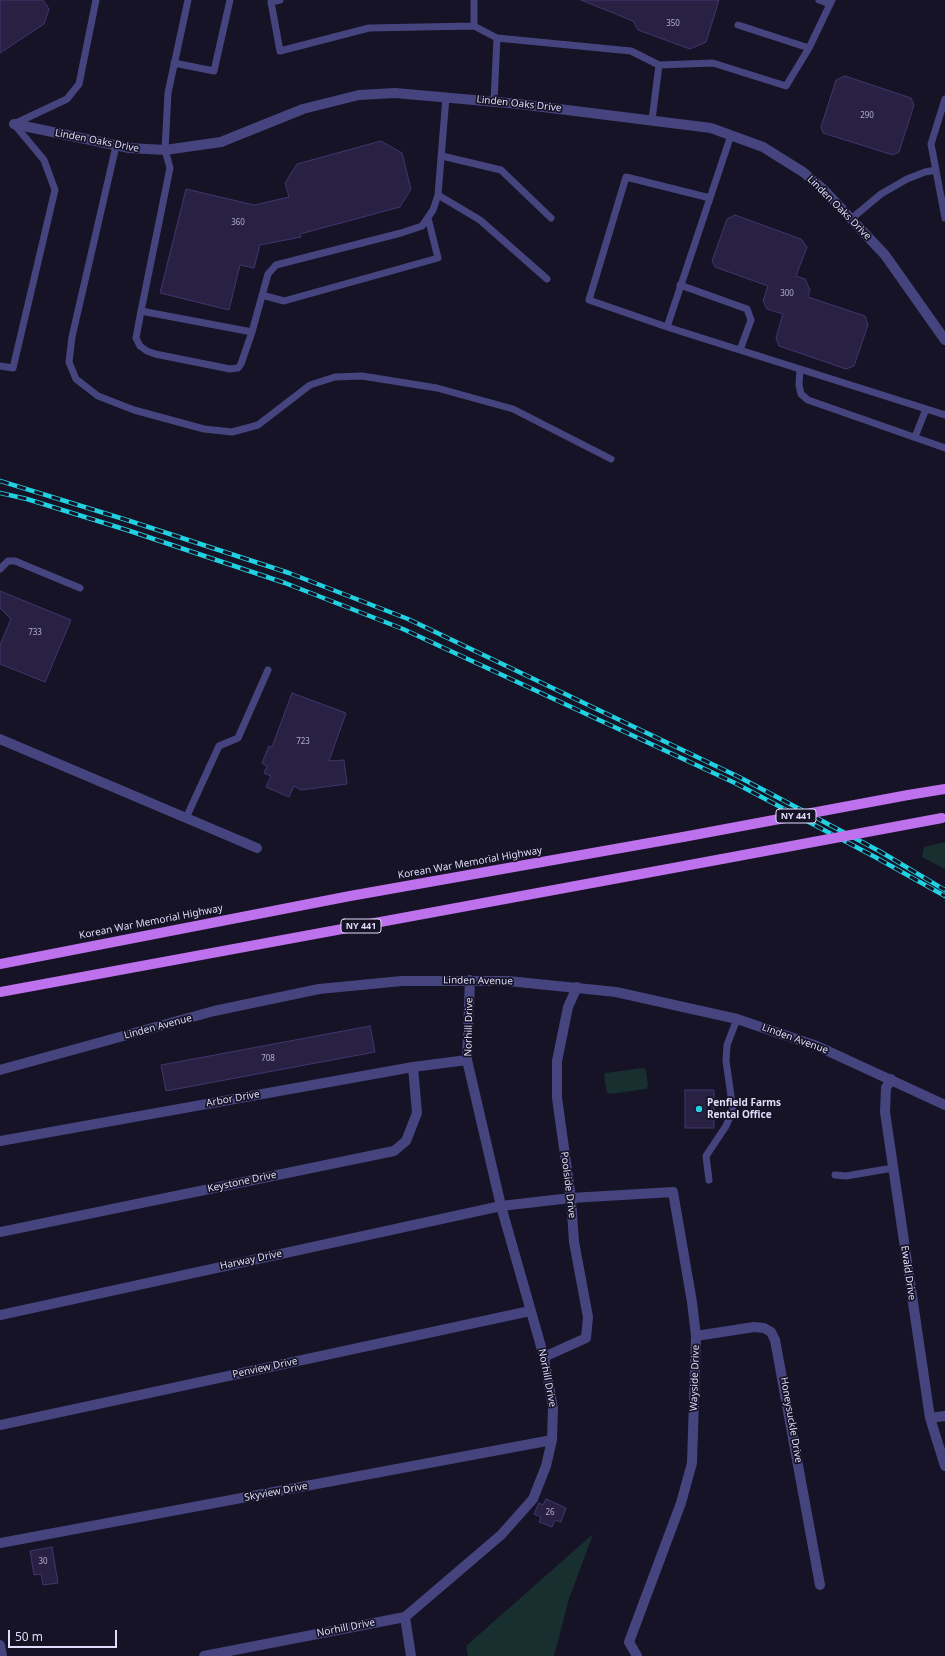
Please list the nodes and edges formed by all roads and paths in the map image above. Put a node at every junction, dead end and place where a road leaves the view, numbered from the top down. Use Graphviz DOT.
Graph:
graph roads {
  1 [pos="96,0"];
  2 [pos="188,0"];
  3 [pos="230,0"];
  4 [pos="280,0"];
  5 [pos="474,0"];
  6 [pos="819,0"];
  7 [pos="831,2"];
  8 [pos="738,25"];
  9 [pos="474,26"];
  10 [pos="497,38"];
  11 [pos="809,48"];
  12 [pos="174,63"];
  13 [pos="660,65"];
  14 [pos="446,97"];
  15 [pos="945,99"];
  16 [pos="494,101"];
  17 [pos="652,120"];
  18 [pos="14,124"];
  19 [pos="731,135"];
  20 [pos="116,146"];
  21 [pos="165,150"];
  22 [pos="442,156"];
  23 [pos="936,170"];
  24 [pos="438,195"];
  25 [pos="710,198"];
  26 [pos="428,218"];
  27 [pos="551,218"];
  28 [pos="945,218"];
  29 [pos="851,219"];
  30 [pos="547,279"];
  31 [pos="680,285"];
  32 [pos="262,295"];
  33 [pos="141,311"];
  34 [pos="666,327"];
  35 [pos="252,332"];
  36 [pos="945,340"];
  37 [pos="740,350"];
  38 [pos="0,366"];
  39 [pos="800,370"];
  40 [pos="926,409"];
  41 [pos="945,415"];
  42 [pos="915,437"];
  43 [pos="945,448"];
  44 [pos="611,459"];
  45 [pos="0,569"];
  46 [pos="80,588"];
  47 [pos="268,670"];
  48 [pos="0,739"];
  49 [pos="945,789"];
  50 [pos="186,818"];
  51 [pos="944,818"];
  52 [pos="257,848"];
  53 [pos="0,964"];
  54 [pos="470,980"];
  55 [pos="577,987"];
  56 [pos="0,992"];
  57 [pos="737,1019"];
  58 [pos="467,1060"];
  59 [pos="412,1067"];
  60 [pos="0,1070"];
  61 [pos="890,1079"];
  62 [pos="945,1105"];
  63 [pos="0,1141"];
  64 [pos="893,1168"];
  65 [pos="835,1175"];
  66 [pos="710,1180"];
  67 [pos="571,1198"];
  68 [pos="501,1206"];
  69 [pos="0,1232"];
  70 [pos="530,1311"];
  71 [pos="0,1315"];
  72 [pos="696,1336"];
  73 [pos="544,1357"];
  74 [pos="945,1416"];
  75 [pos="930,1418"];
  76 [pos="0,1425"];
  77 [pos="552,1440"];
  78 [pos="945,1466"];
  79 [pos="0,1543"];
  80 [pos="820,1585"];
  81 [pos="405,1617"];
  82 [pos="0,1645"];
  83 [pos="2,1656"];
  84 [pos="204,1656"];
  85 [pos="411,1656"];
  86 [pos="637,1656"];
  1 -- 18 [label="lane"];
  2 -- 12 [label="lane"];
  3 -- 12 [label="lane"];
  4 -- 9 [label="lane"];
  5 -- 9 [label="lane"];
  6 -- 7 [label="lane"];
  7 -- 11 [label="lane"];
  8 -- 11 [label="lane"];
  9 -- 10 [label="lane"];
  10 -- 13 [label="lane"];
  10 -- 16 [label="lane"];
  11 -- 13 [label="lane"];
  12 -- 21 [label="lane"];
  13 -- 17 [label="lane"];
  14 -- 16 [label="street, Linden Oaks Drive"];
  14 -- 21 [label="street, Linden Oaks Drive"];
  14 -- 22 [label="lane"];
  15 -- 23 [label="lane"];
  16 -- 17 [label="street, Linden Oaks Drive"];
  17 -- 19 [label="street, Linden Oaks Drive"];
  18 -- 20 [label="street, Linden Oaks Drive"];
  18 -- 38 [label="lane"];
  19 -- 25 [label="lane"];
  19 -- 29 [label="street, Linden Oaks Drive"];
  20 -- 21 [label="street, Linden Oaks Drive"];
  20 -- 44 [label="lane"];
  21 -- 33 [label="lane"];
  22 -- 24 [label="lane"];
  22 -- 27 [label="lane"];
  23 -- 28 [label="lane"];
  23 -- 29 [label="lane"];
  24 -- 26 [label="lane"];
  24 -- 30 [label="lane"];
  25 -- 31 [label="lane"];
  25 -- 34 [label="lane"];
  26 -- 32 [label="lane"];
  26 -- 32 [label="lane"];
  29 -- 36 [label="street, Linden Oaks Drive"];
  31 -- 34 [label="lane"];
  31 -- 37 [label="lane"];
  32 -- 35 [label="lane"];
  33 -- 35 [label="lane"];
  33 -- 35 [label="lane"];
  34 -- 37 [label="lane"];
  37 -- 39 [label="lane"];
  39 -- 40 [label="lane"];
  39 -- 42 [label="lane"];
  40 -- 41 [label="lane"];
  40 -- 42 [label="lane"];
  42 -- 43 [label="lane"];
  45 -- 46 [label="lane"];
  47 -- 50 [label="lane"];
  48 -- 50 [label="street"];
  49 -- 53 [label="main road, Korean War Memorial Highway / NY 441, bridge"];
  50 -- 52 [label="street"];
  51 -- 56 [label="main road, NY 441, bridge"];
  54 -- 55 [label="street, Linden Avenue"];
  54 -- 58 [label="street, Norhill Drive"];
  54 -- 60 [label="street, Linden Avenue"];
  55 -- 57 [label="street, Linden Avenue"];
  55 -- 67 [label="street, Poolside Drive"];
  57 -- 61 [label="street, Linden Avenue"];
  57 -- 66 [label="lane"];
  58 -- 59 [label="street, Arbor Drive"];
  58 -- 68 [label="street, Norhill Drive"];
  59 -- 63 [label="street, Arbor Drive"];
  59 -- 69 [label="street, Keystone Drive"];
  61 -- 62 [label="street, Linden Avenue"];
  61 -- 64 [label="street, Ewald Drive"];
  64 -- 65 [label="lane"];
  64 -- 75 [label="street, Ewald Drive"];
  67 -- 68 [label="street, Harway Drive"];
  67 -- 72 [label="street, Wayside Drive"];
  67 -- 73 [label="street, Poolside Drive"];
  68 -- 70 [label="street, Norhill Drive"];
  68 -- 71 [label="street, Harway Drive"];
  70 -- 73 [label="street, Norhill Drive"];
  70 -- 76 [label="street, Penview Drive"];
  72 -- 80 [label="street, Honeysuckle Drive"];
  72 -- 86 [label="street, Wayside Drive"];
  73 -- 77 [label="street, Norhill Drive"];
  74 -- 75 [label="street"];
  75 -- 78 [label="street, Ewald Drive"];
  77 -- 79 [label="street, Skyview Drive"];
  77 -- 81 [label="street, Norhill Drive"];
  81 -- 84 [label="street, Norhill Drive"];
  81 -- 85 [label="street"];
  82 -- 83 [label="street"];
}
